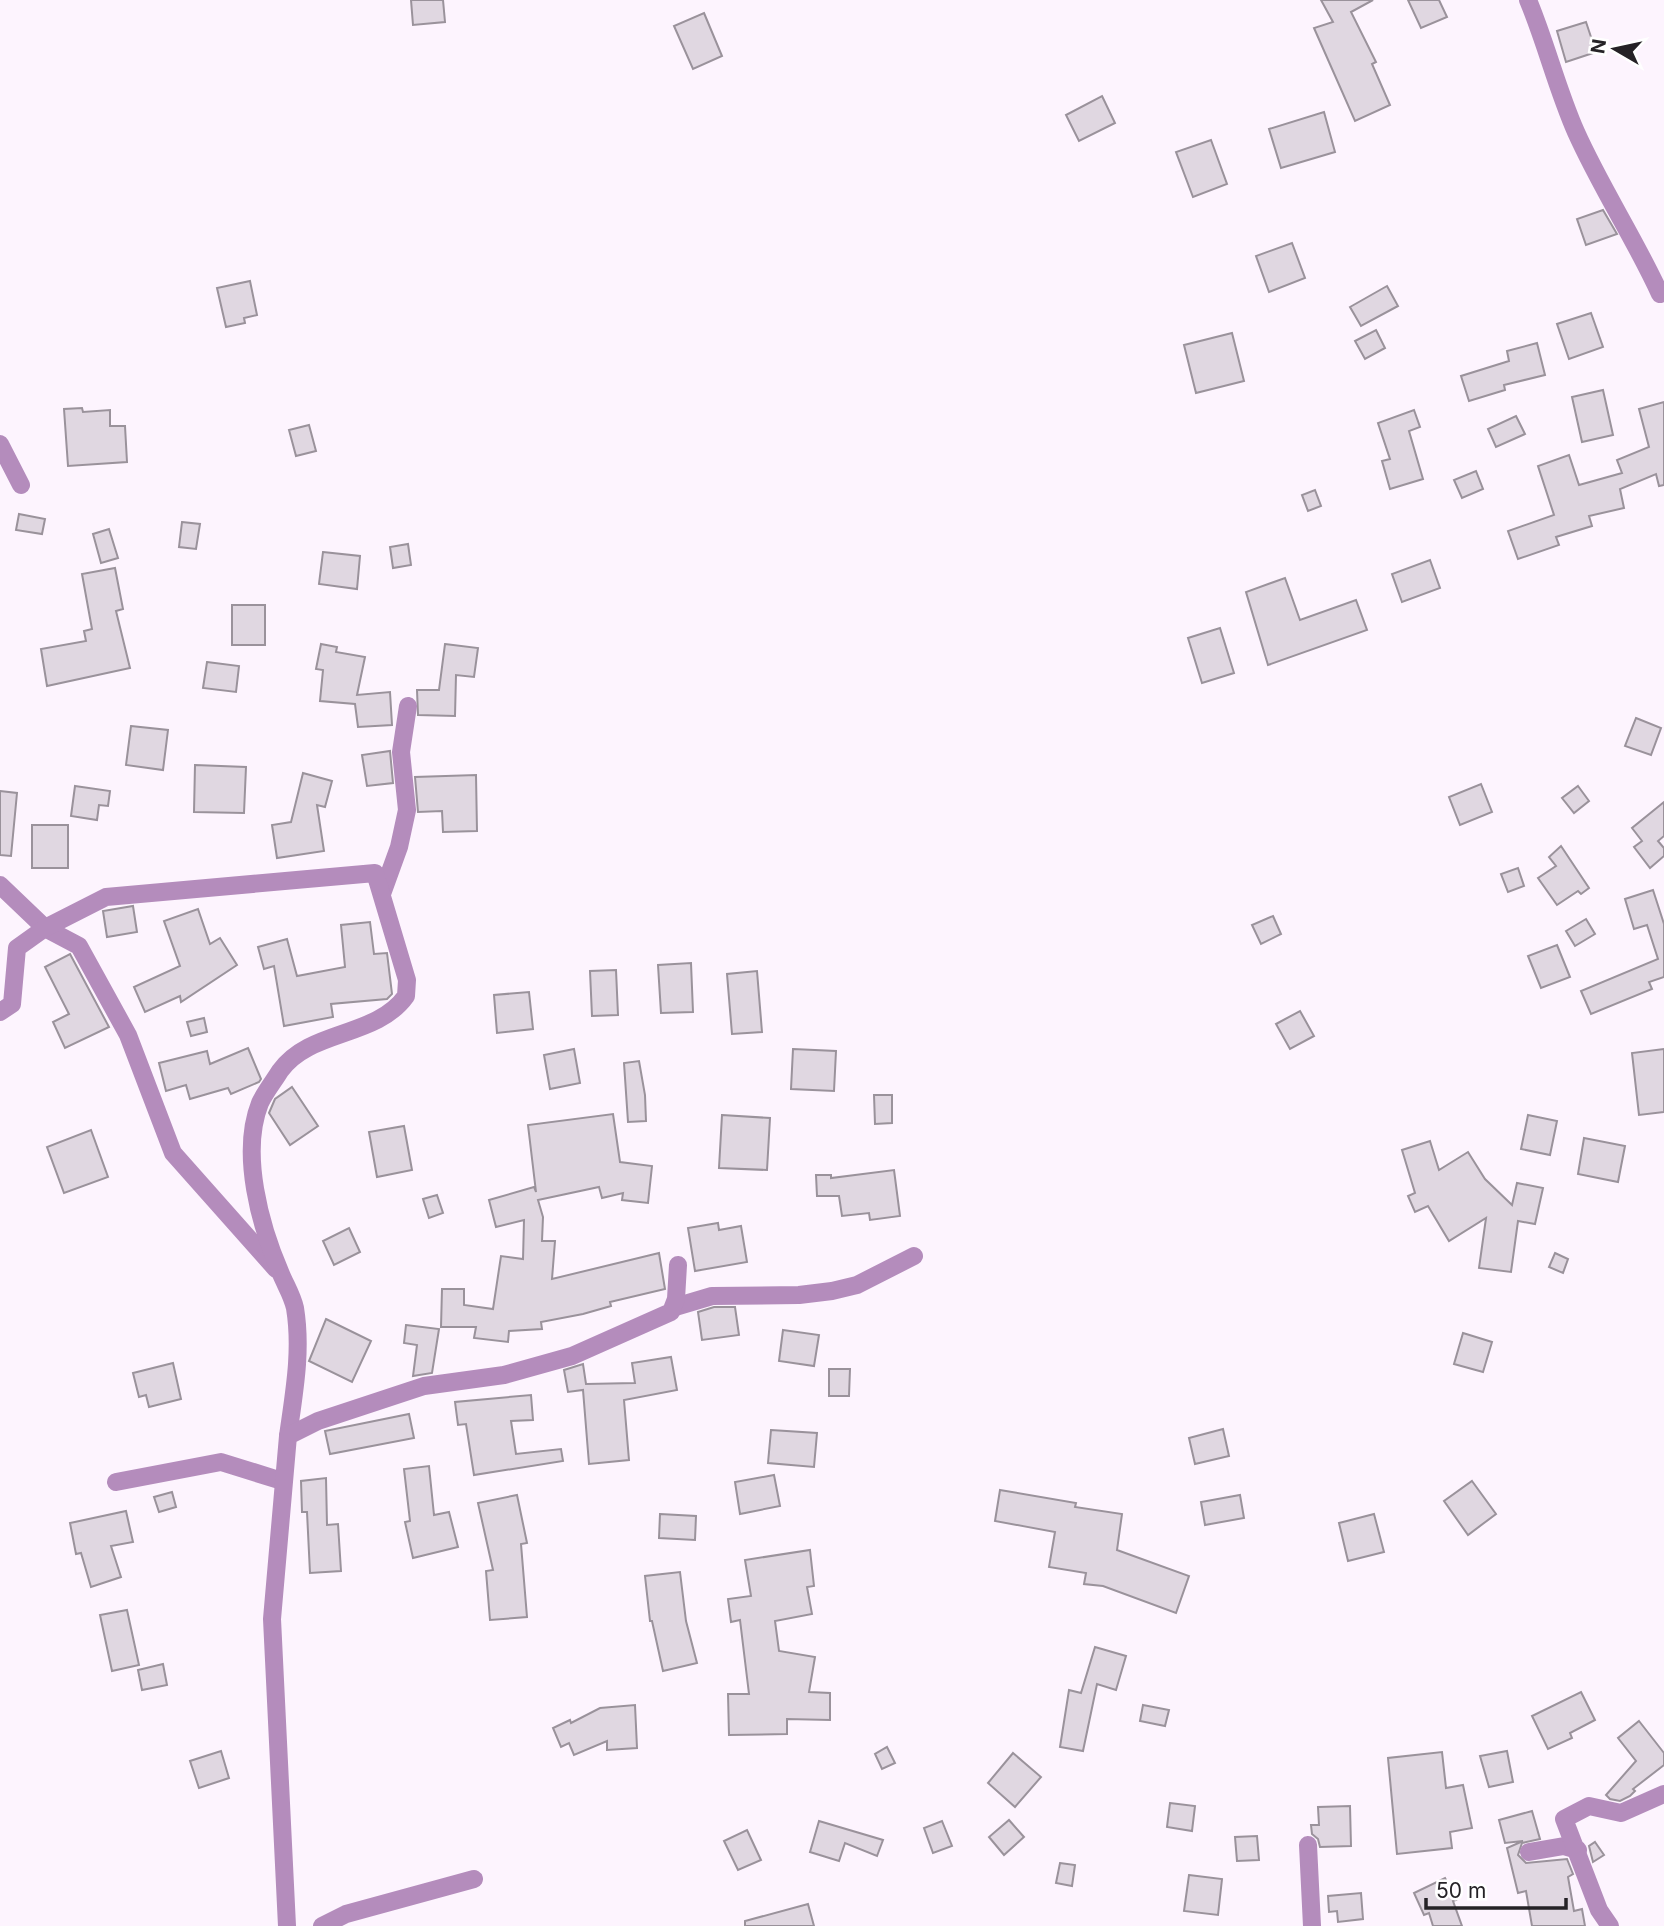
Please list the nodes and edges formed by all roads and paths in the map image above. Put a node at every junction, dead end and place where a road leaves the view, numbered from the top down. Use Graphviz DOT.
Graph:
graph roads {
  1 [pos="1528,0"];
  2 [pos="1664,290"];
  3 [pos="0,444"];
  4 [pos="21,485"];
  5 [pos="408,706"];
  6 [pos="0,885"];
  7 [pos="382,894"];
  8 [pos="45,928"];
  9 [pos="0,1012"];
  10 [pos="914,1256"];
  11 [pos="678,1265"];
  12 [pos="281,1274"];
  13 [pos="675,1307"];
  14 [pos="288,1436"];
  15 [pos="282,1481"];
  16 [pos="116,1482"];
  17 [pos="1664,1794"];
  18 [pos="1308,1845"];
  19 [pos="1578,1850"];
  20 [pos="1529,1852"];
  21 [pos="474,1880"];
  22 [pos="287,1926"];
  23 [pos="322,1926"];
  24 [pos="1312,1926"];
  25 [pos="1610,1926"];
  1 -- 2 [label="street"];
  3 -- 4 [label="street"];
  5 -- 7 [label="street"];
  6 -- 8 [label="street"];
  7 -- 8 [label="street"];
  7 -- 12 [label="street"];
  8 -- 9 [label="street"];
  8 -- 12 [label="street"];
  10 -- 13 [label="street"];
  11 -- 13 [label="street"];
  12 -- 14 [label="street"];
  13 -- 14 [label="street"];
  14 -- 15 [label="street"];
  15 -- 16 [label="street"];
  15 -- 22 [label="street"];
  17 -- 19 [label="street"];
  18 -- 24 [label="street"];
  19 -- 20 [label="street"];
  19 -- 25 [label="street"];
  21 -- 23 [label="street"];
}
